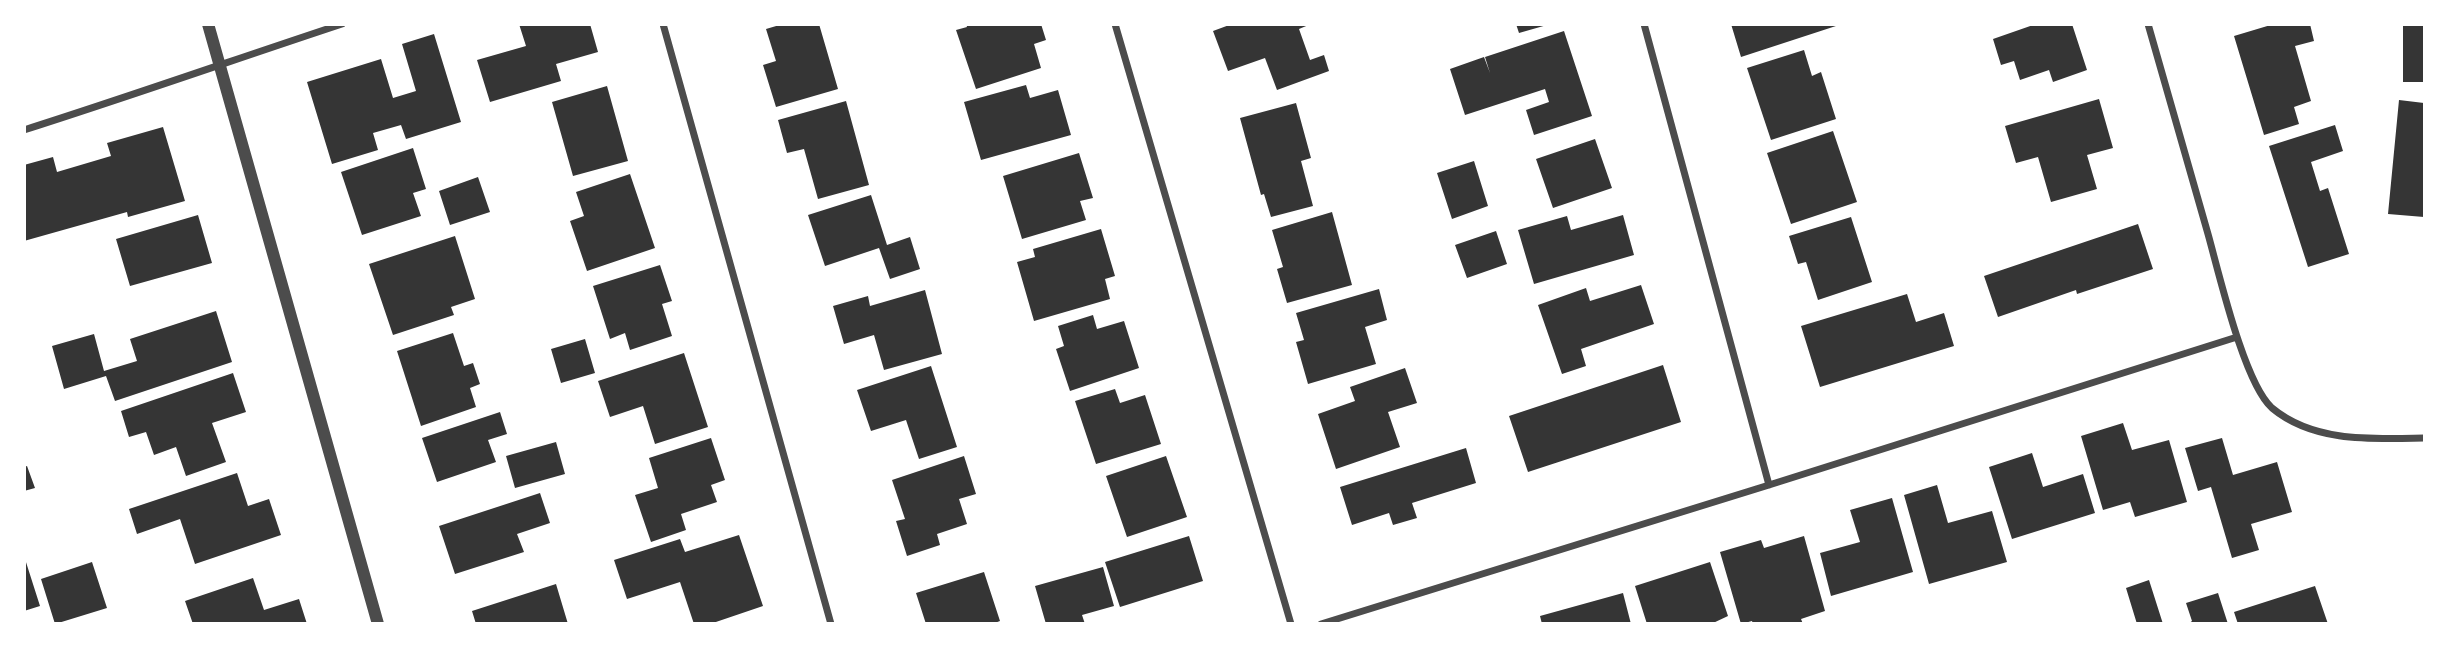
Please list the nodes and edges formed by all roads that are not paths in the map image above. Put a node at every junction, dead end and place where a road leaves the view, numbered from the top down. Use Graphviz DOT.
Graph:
graph roads {
  1 [pos="208,24"];
  2 [pos="342,24"];
  3 [pos="663,24"];
  4 [pos="1115,24"];
  5 [pos="1644,24"];
  6 [pos="2148,24"];
  7 [pos="220,65"];
  8 [pos="24,130"];
  9 [pos="2237,337"];
  10 [pos="2424,438"];
  11 [pos="1769,485"];
  12 [pos="379,624"];
  13 [pos="831,624"];
  14 [pos="1291,624"];
  15 [pos="1321,624"];
  1 -- 7 [label="street"];
  2 -- 7 [label="street"];
  3 -- 13 [label="street"];
  4 -- 14 [label="street"];
  5 -- 11 [label="street"];
  6 -- 9 [label="street"];
  7 -- 8 [label="street"];
  7 -- 12 [label="street"];
  9 -- 10 [label="street"];
  9 -- 11 [label="street"];
  11 -- 15 [label="street"];
}
